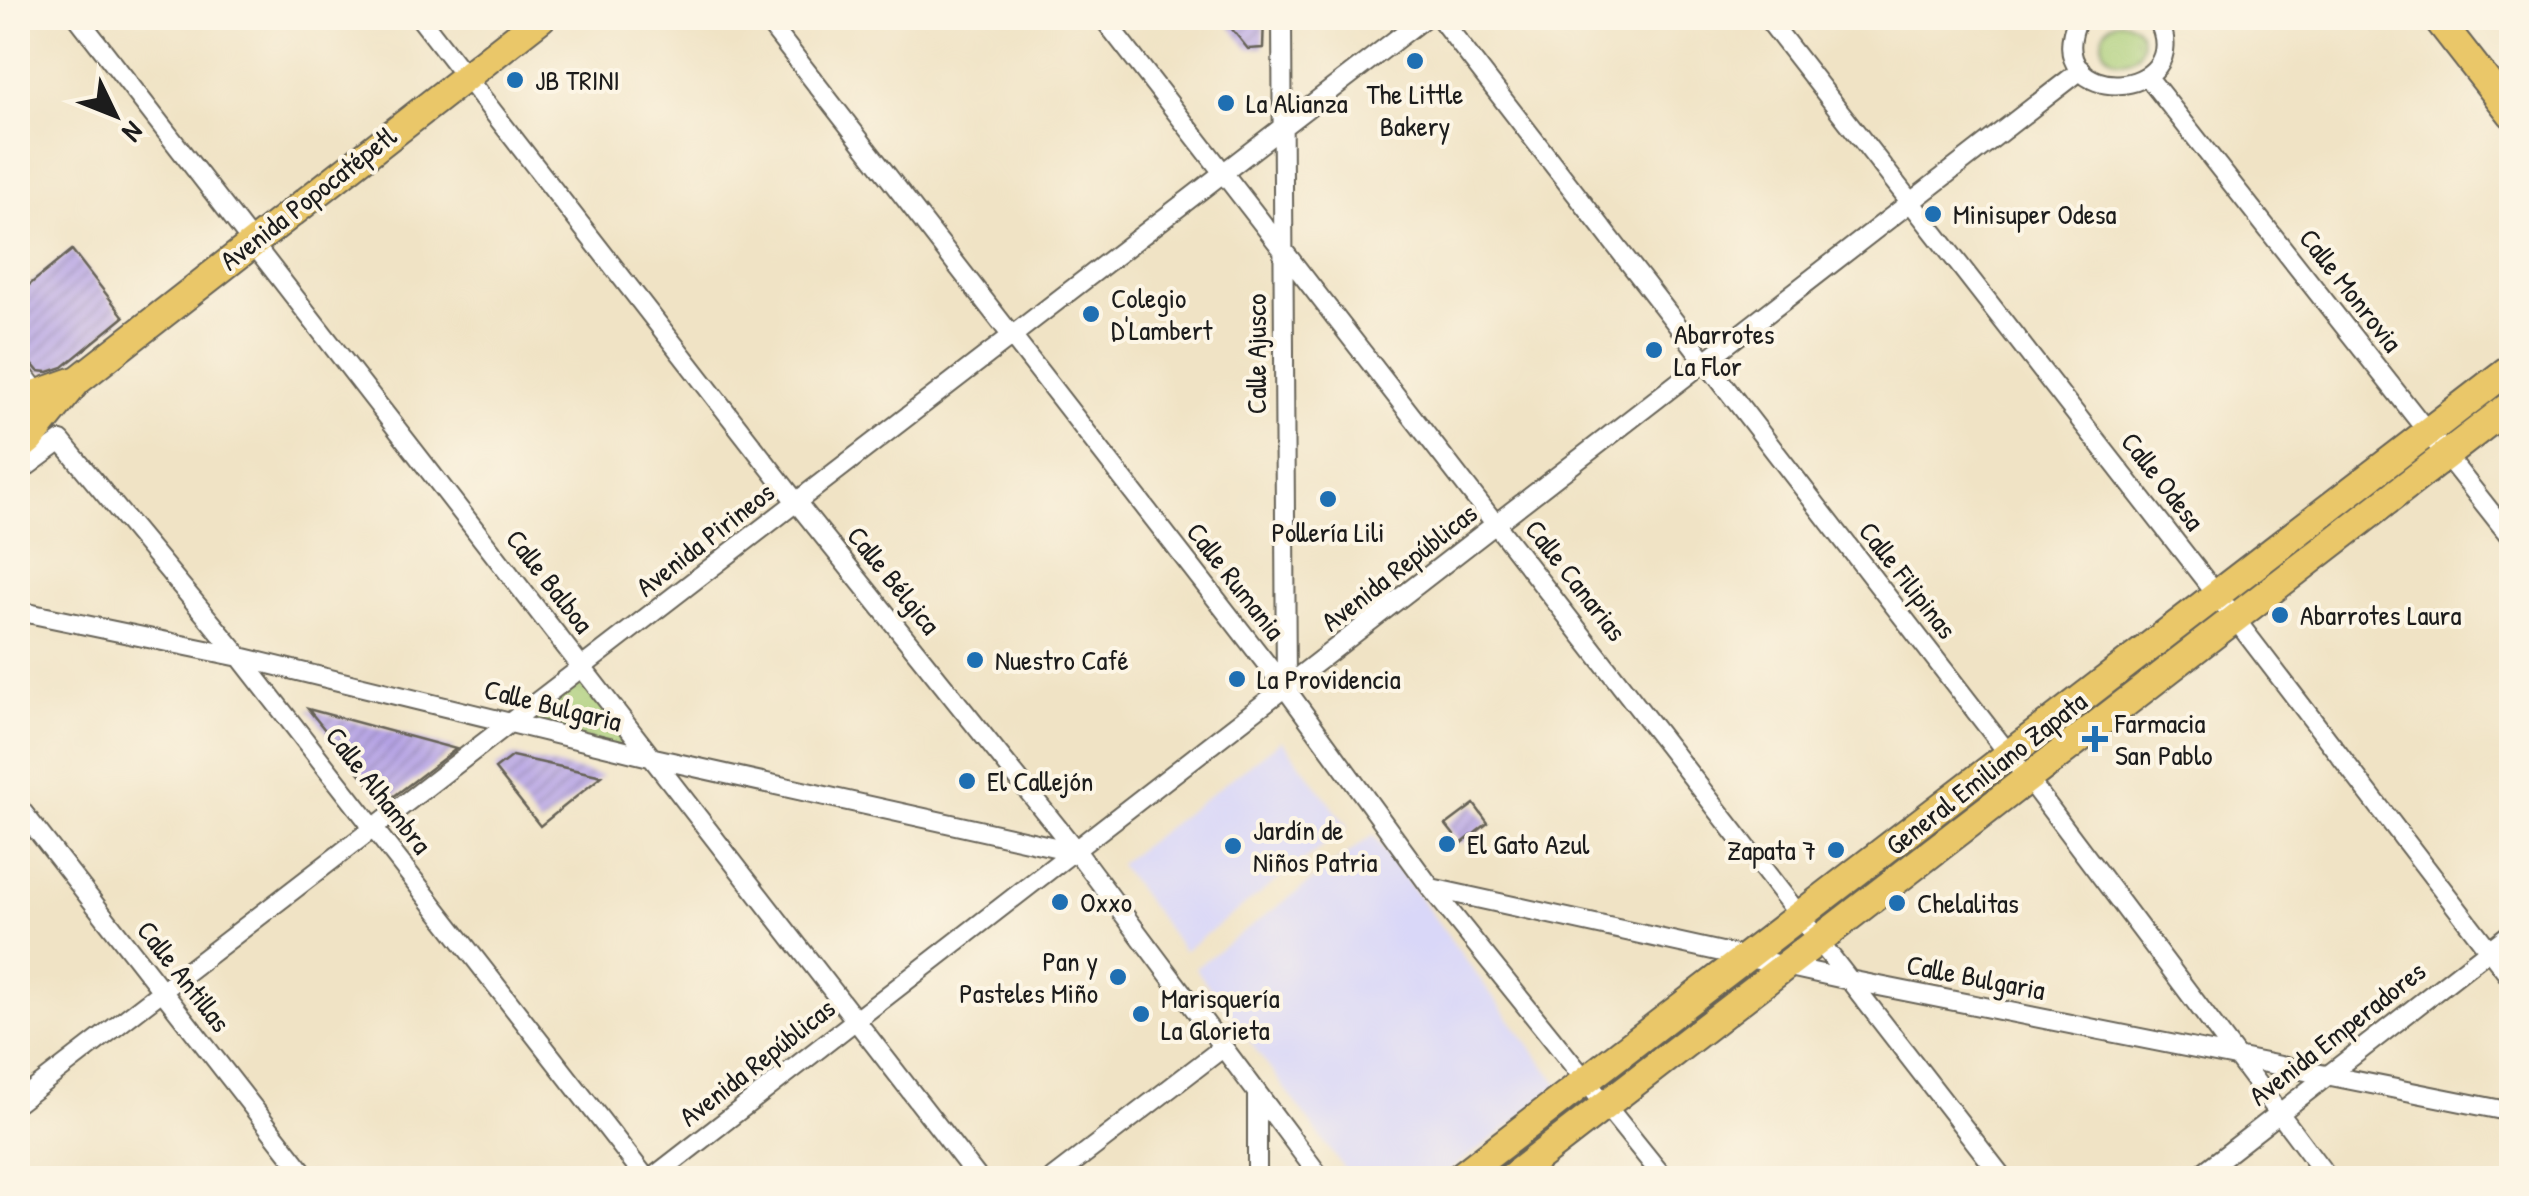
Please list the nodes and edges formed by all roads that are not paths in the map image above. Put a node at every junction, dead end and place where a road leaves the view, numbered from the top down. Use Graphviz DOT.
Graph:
graph roads {
  1 [pos="78,18"];
  2 [pos="420,18"];
  3 [pos="541,18"];
  4 [pos="765,18"];
  5 [pos="1103,18"];
  6 [pos="1282,18"];
  7 [pos="1424,18"];
  8 [pos="1440,18"];
  9 [pos="1766,18"];
  10 [pos="2078,18"];
  11 [pos="2157,18"];
  12 [pos="2437,18"];
  13 [pos="2081,70"];
  14 [pos="466,76"];
  15 [pos="2147,76"];
  16 [pos="2512,114"];
  17 [pos="1282,127"];
  18 [pos="1223,174"];
  19 [pos="1910,202"];
  20 [pos="252,242"];
  21 [pos="1283,252"];
  22 [pos="1010,338"];
  23 [pos="1705,362"];
  24 [pos="18,367"];
  25 [pos="2512,367"];
  26 [pos="35,404"];
  27 [pos="2512,404"];
  28 [pos="2428,432"];
  29 [pos="18,448"];
  30 [pos="2446,455"];
  31 [pos="18,473"];
  32 [pos="797,503"];
  33 [pos="1498,526"];
  34 [pos="2512,539"];
  35 [pos="2216,594"];
  36 [pos="18,611"];
  37 [pos="2235,618"];
  38 [pos="240,656"];
  39 [pos="583,668"];
  40 [pos="1286,690"];
  41 [pos="511,723"];
  42 [pos="2009,755"];
  43 [pos="654,758"];
  44 [pos="2028,779"];
  45 [pos="18,806"];
  46 [pos="374,829"];
  47 [pos="1076,852"];
  48 [pos="1432,888"];
  49 [pos="1801,916"];
  50 [pos="2512,932"];
  51 [pos="1821,942"];
  52 [pos="2489,949"];
  53 [pos="1745,958"];
  54 [pos="1786,967"];
  55 [pos="1849,980"];
  56 [pos="2512,980"];
  57 [pos="161,991"];
  58 [pos="855,1020"];
  59 [pos="1221,1049"];
  60 [pos="2237,1057"];
  61 [pos="2330,1074"];
  62 [pos="1586,1082"];
  63 [pos="1258,1096"];
  64 [pos="18,1102"];
  65 [pos="1606,1105"];
  66 [pos="2512,1112"];
  67 [pos="2278,1114"];
  68 [pos="308,1178"];
  69 [pos="649,1178"];
  70 [pos="978,1178"];
  71 [pos="1053,1178"];
  72 [pos="1257,1178"];
  73 [pos="1321,1178"];
  74 [pos="1459,1178"];
  75 [pos="1511,1178"];
  76 [pos="1664,1178"];
  77 [pos="2003,1178"];
  78 [pos="2196,1178"];
  79 [pos="2328,1178"];
  1 -- 20 [label="street, Calle Balboa"];
  2 -- 14 [label="street, Calle Bélgica"];
  3 -- 14 [label="main road, Avenida Popocatépetl"];
  4 -- 22 [label="street, Calle Rumania"];
  5 -- 18 [label="street, Calle Canarias"];
  6 -- 17 [label="street, Calle Ajusco"];
  7 -- 17 [label="street, Avenida Pirineos"];
  8 -- 23 [label="street, Calle Filipinas"];
  9 -- 19 [label="street, Calle Odesa"];
  10 -- 13 [label="street"];
  11 -- 15 [label="street"];
  12 -- 16 [label="main road"];
  13 -- 15 [label="street"];
  13 -- 19 [label="street, Avenida Repúblicas"];
  14 -- 20 [label="main road, Avenida Popocatépetl"];
  14 -- 32 [label="street, Calle Bélgica"];
  15 -- 28 [label="street, Calle Monrovia"];
  17 -- 18 [label="street, Avenida Pirineos"];
  17 -- 21 [label="street, Calle Ajusco"];
  18 -- 21 [label="street, Calle Canarias"];
  18 -- 22 [label="street, Avenida Pirineos"];
  19 -- 23 [label="street, Avenida Repúblicas"];
  19 -- 35 [label="street, Calle Odesa"];
  20 -- 26 [label="main road, Avenida Popocatépetl"];
  20 -- 39 [label="street, Calle Balboa"];
  21 -- 33 [label="street, Calle Canarias"];
  21 -- 40 [label="street, Calle Ajusco"];
  22 -- 32 [label="street, Avenida Pirineos"];
  22 -- 40 [label="street, Calle Rumania"];
  23 -- 33 [label="street, Avenida Repúblicas"];
  23 -- 42 [label="street, Calle Filipinas"];
  24 -- 26 [label="street"];
  25 -- 28 [label="main road, General Emiliano Zapata"];
  26 -- 29 [label="main road, Avenida Popocatépetl"];
  27 -- 30 [label="main road, General Emiliano Zapata"];
  28 -- 30 [label="street, Calle Monrovia"];
  28 -- 35 [label="main road, General Emiliano Zapata"];
  30 -- 34 [label="street, Calle Monrovia"];
  30 -- 37 [label="main road, General Emiliano Zapata"];
  31 -- 38 [label="street, Calle Alhambra"];
  32 -- 39 [label="street, Avenida Pirineos"];
  32 -- 47 [label="street, Calle Bélgica"];
  33 -- 40 [label="street, Avenida Repúblicas"];
  33 -- 49 [label="street, Calle Canarias"];
  35 -- 37 [label="street, Calle Odesa"];
  35 -- 42 [label="main road, General Emiliano Zapata"];
  36 -- 38 [label="street, Calle Bulgaria"];
  37 -- 44 [label="main road, General Emiliano Zapata"];
  37 -- 52 [label="street, Calle Odesa"];
  38 -- 41 [label="street, Calle Bulgaria"];
  38 -- 46 [label="street, Calle Alhambra"];
  39 -- 41 [label="street, Avenida Pirineos"];
  39 -- 43 [label="street, Calle Balboa"];
  40 -- 47 [label="street, Avenida Repúblicas"];
  40 -- 48 [label="street, Calle Rumania"];
  41 -- 43 [label="street, Calle Bulgaria"];
  41 -- 46 [label="street, Avenida Pirineos"];
  42 -- 44 [label="street, Calle Filipinas"];
  42 -- 49 [label="main road, General Emiliano Zapata"];
  43 -- 47 [label="street, Calle Bulgaria"];
  43 -- 58 [label="street, Calle Balboa"];
  44 -- 51 [label="main road, General Emiliano Zapata"];
  44 -- 60 [label="street, Calle Filipinas"];
  45 -- 57 [label="street, Calle Antillas"];
  46 -- 57 [label="street, Avenida Pirineos"];
  46 -- 69 [label="street, Calle Alhambra"];
  47 -- 58 [label="street, Avenida Repúblicas"];
  47 -- 59 [label="street, Calle Bélgica"];
  48 -- 53 [label="street, Calle Bulgaria"];
  48 -- 62 [label="street, Calle Rumania"];
  49 -- 51 [label="street, Calle Canarias"];
  49 -- 53 [label="main road, General Emiliano Zapata"];
  50 -- 52 [label="street, Avenida Emperadores"];
  51 -- 54 [label="main road, General Emiliano Zapata"];
  51 -- 55 [label="street, Calle Canarias"];
  52 -- 56 [label="street, Calle Odesa"];
  52 -- 61 [label="street, Avenida Emperadores"];
  53 -- 54 [label="street, Calle Bulgaria"];
  53 -- 62 [label="main road, General Emiliano Zapata"];
  54 -- 55 [label="street, Calle Bulgaria"];
  54 -- 65 [label="main road, General Emiliano Zapata"];
  55 -- 60 [label="street, Calle Bulgaria"];
  55 -- 77 [label="street, Calle Canarias"];
  57 -- 64 [label="street, Avenida Pirineos"];
  57 -- 68 [label="street, Calle Antillas"];
  58 -- 69 [label="street, Avenida Repúblicas"];
  58 -- 70 [label="street, Calle Balboa"];
  59 -- 63 [label="street, Calle Bélgica"];
  59 -- 71 [label="street"];
  60 -- 61 [label="street, Calle Bulgaria"];
  60 -- 67 [label="street, Calle Filipinas"];
  61 -- 66 [label="street, Calle Bulgaria"];
  61 -- 67 [label="street, Avenida Emperadores"];
  62 -- 65 [label="street, Calle Rumania"];
  62 -- 74 [label="main road, General Emiliano Zapata"];
  63 -- 72 [label="street"];
  63 -- 73 [label="street, Calle Bélgica"];
  65 -- 75 [label="main road, General Emiliano Zapata"];
  65 -- 76 [label="street, Calle Rumania"];
  67 -- 78 [label="street, Avenida Emperadores"];
  67 -- 79 [label="street, Calle Filipinas"];
}
